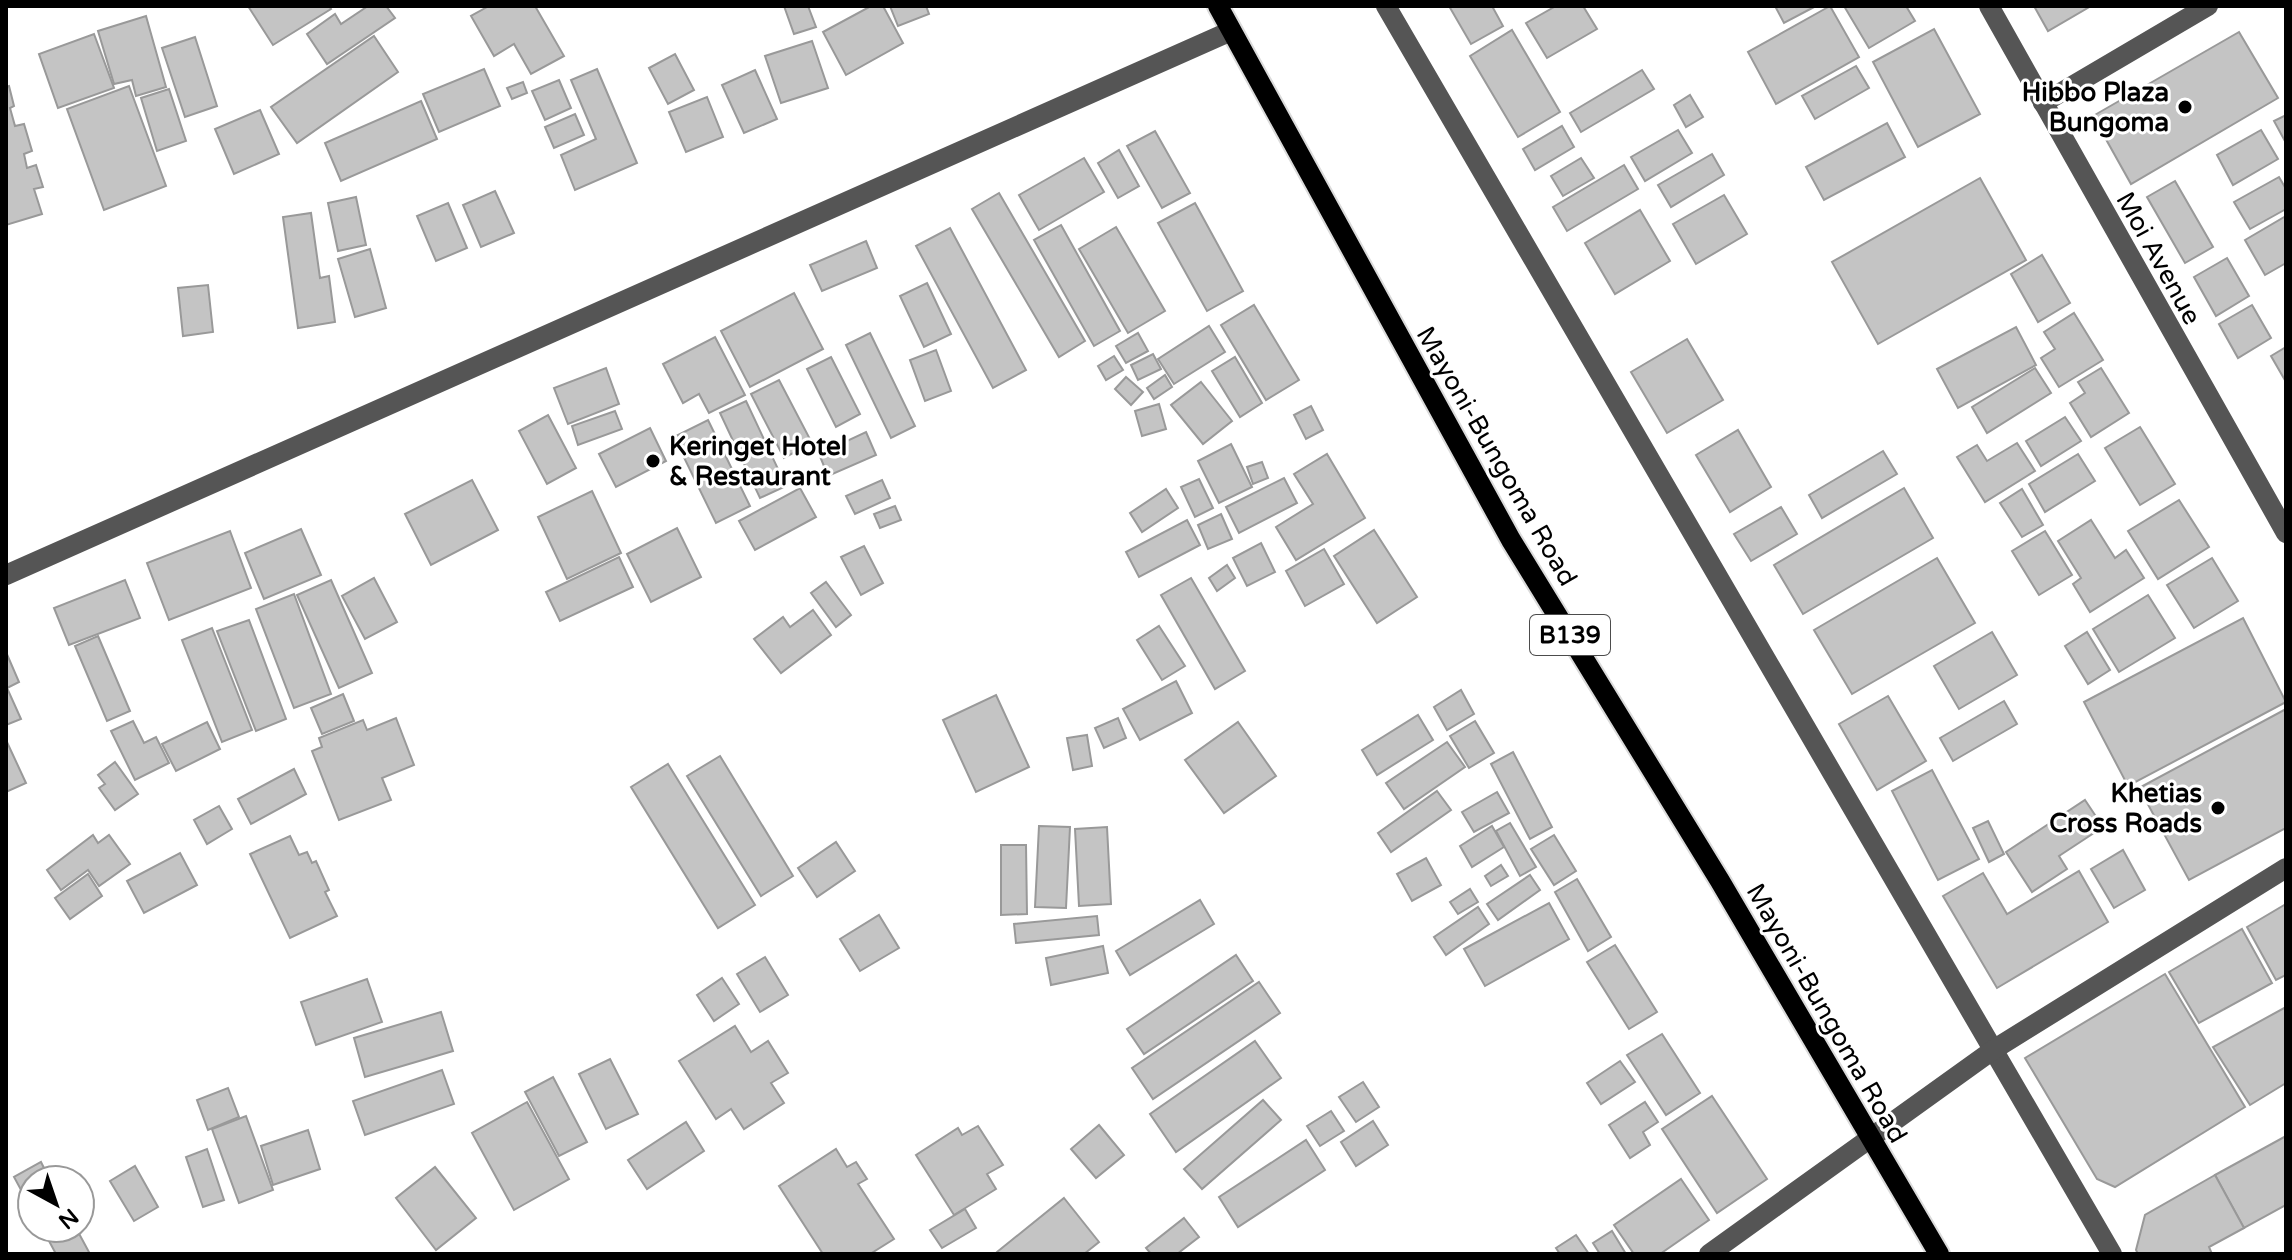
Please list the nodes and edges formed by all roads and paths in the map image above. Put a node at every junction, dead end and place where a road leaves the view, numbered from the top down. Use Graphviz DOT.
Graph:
graph roads {
  1 [pos="1218,6"];
  2 [pos="1386,6"];
  3 [pos="1989,6"];
  4 [pos="2208,6"];
  5 [pos="1231,31"];
  6 [pos="2043,103"];
  7 [pos="2286,533"];
  8 [pos="6,575"];
  9 [pos="2286,868"];
  10 [pos="1993,1050"];
  11 [pos="1870,1139"];
  12 [pos="1709,1254"];
  13 [pos="1939,1254"];
  14 [pos="2112,1254"];
  1 -- 5 [label="main road, Mayoni-Bungoma Road / B139"];
  2 -- 10 [label="street"];
  3 -- 6 [label="street, Moi Avenue"];
  4 -- 6 [label="street"];
  5 -- 8 [label="street"];
  5 -- 11 [label="main road, Mayoni-Bungoma Road / B139"];
  6 -- 7 [label="street, Moi Avenue"];
  9 -- 10 [label="street"];
  10 -- 11 [label="street"];
  10 -- 14 [label="street"];
  11 -- 12 [label="street"];
  11 -- 13 [label="main road, Mayoni-Bungoma Road / B139"];
}
